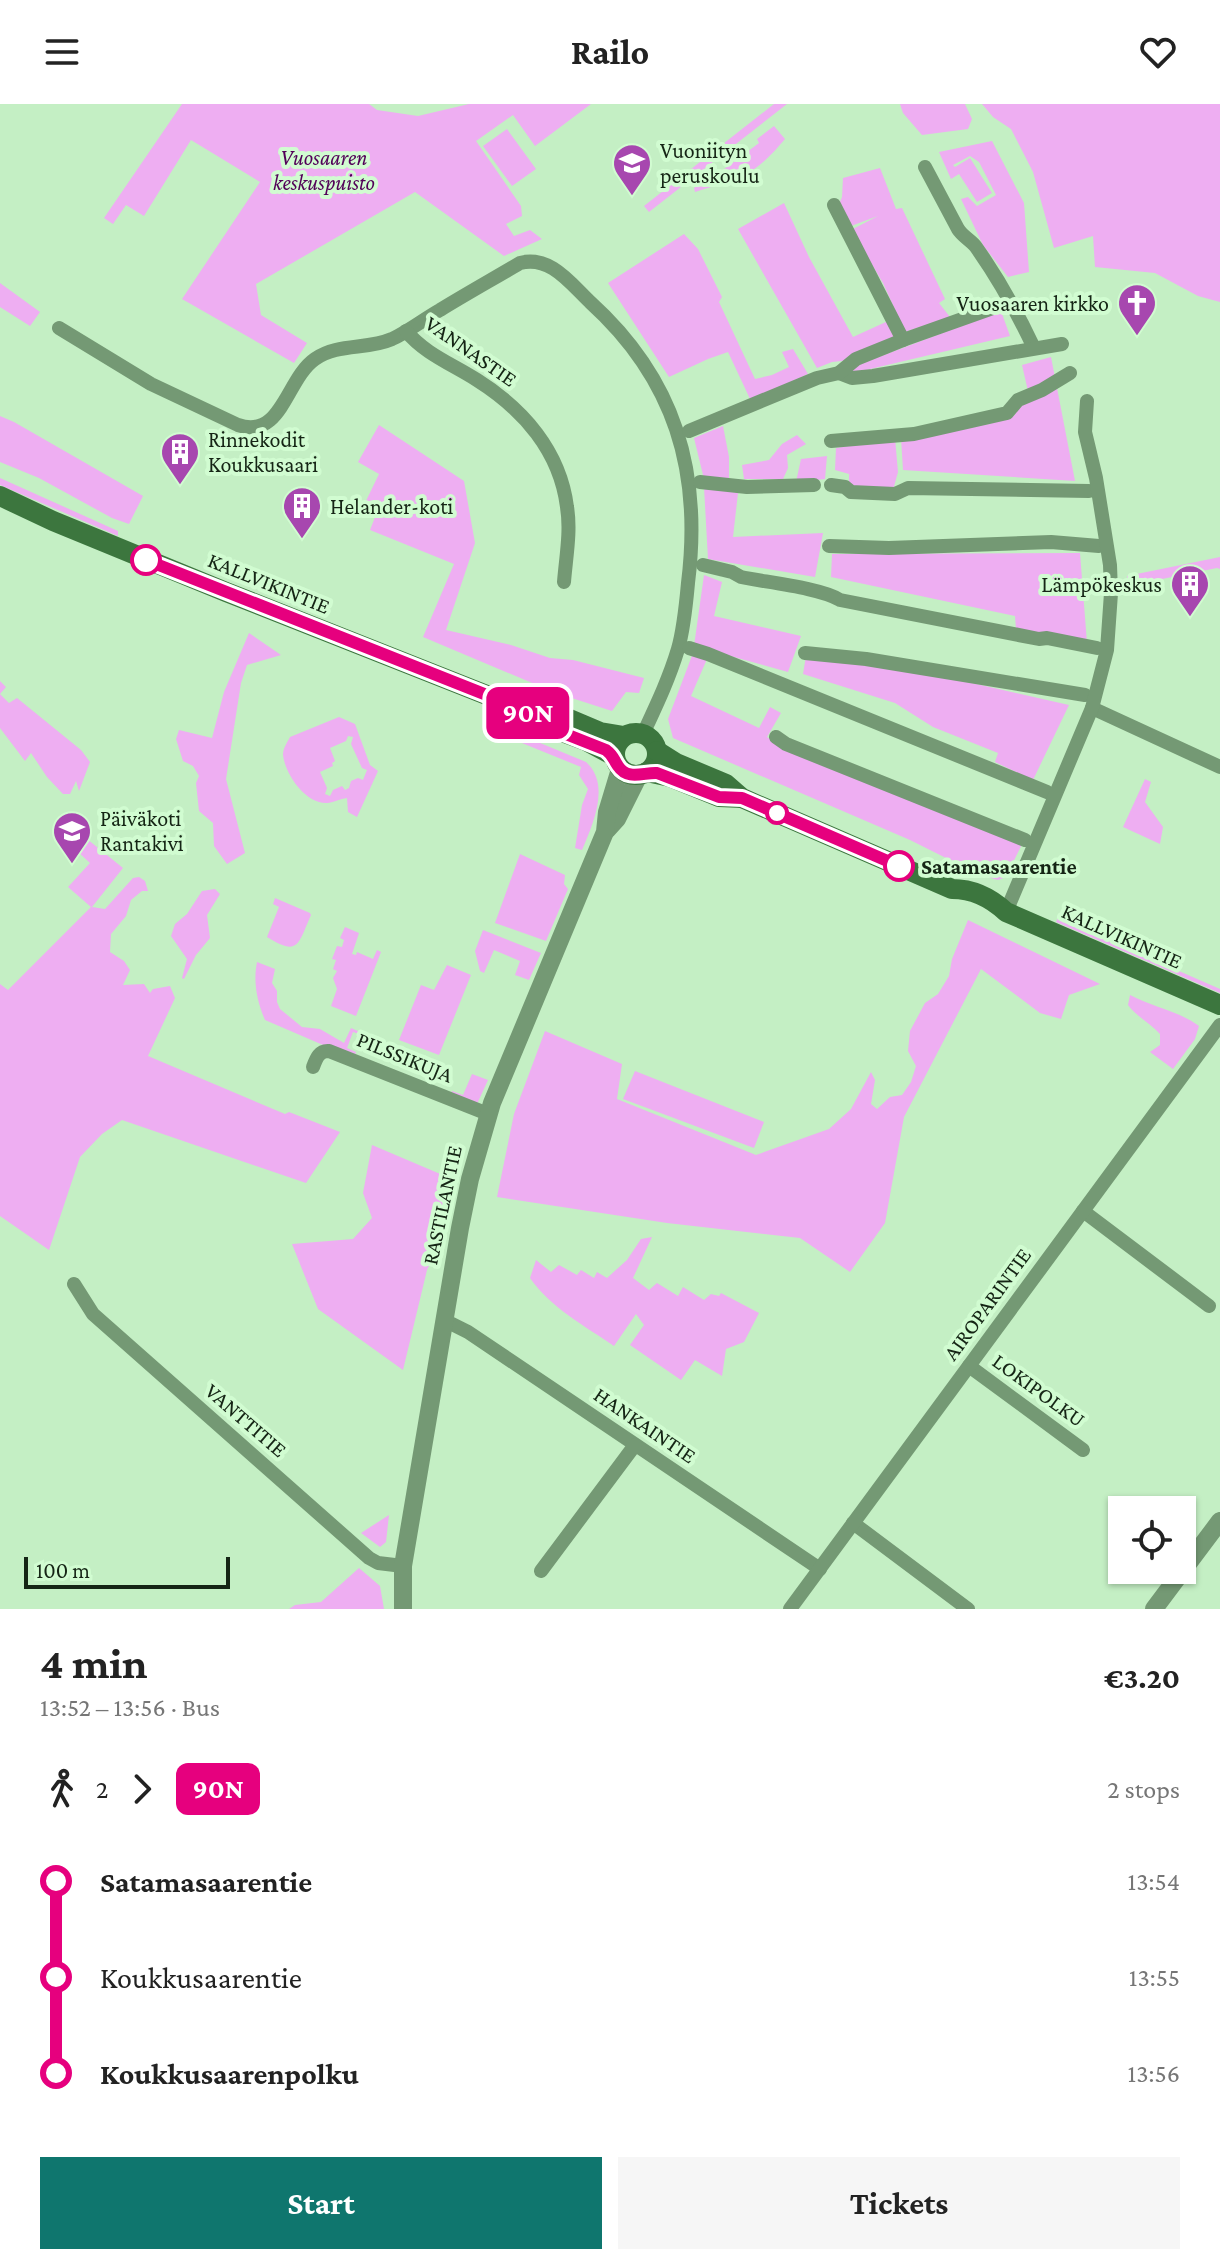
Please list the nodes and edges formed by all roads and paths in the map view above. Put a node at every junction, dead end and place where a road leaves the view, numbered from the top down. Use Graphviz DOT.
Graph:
graph roads {
  1 [pos="925,167"];
  2 [pos="834,205"];
  3 [pos="1010,302"];
  4 [pos="59,328"];
  5 [pos="406,331"];
  6 [pos="903,340"];
  7 [pos="1062,344"];
  8 [pos="1034,348"];
  9 [pos="839,373"];
  10 [pos="1070,373"];
  11 [pos="1087,401"];
  12 [pos="689,431"];
  13 [pos="831,441"];
  14 [pos="700,482"];
  15 [pos="814,485"];
  16 [pos="831,485"];
  17 [pos="1089,491"];
  18 [pos="0,496"];
  19 [pos="829,546"];
  20 [pos="1099,546"];
  21 [pos="703,565"];
  22 [pos="564,582"];
  23 [pos="689,648"];
  24 [pos="1097,648"];
  25 [pos="805,653"];
  26 [pos="1089,701"];
  27 [pos="522,709"];
  28 [pos="634,735"];
  29 [pos="776,737"];
  30 [pos="657,751"];
  31 [pos="1220,767"];
  32 [pos="630,768"];
  33 [pos="1047,792"];
  34 [pos="742,798"];
  35 [pos="1025,840"];
  36 [pos="1006,912"];
  37 [pos="1220,1005"];
  38 [pos="1220,1025"];
  39 [pos="313,1067"];
  40 [pos="488,1114"];
  41 [pos="1083,1211"];
  42 [pos="74,1284"];
  43 [pos="1209,1306"];
  44 [pos="444,1320"];
  45 [pos="969,1366"];
  46 [pos="635,1445"];
  47 [pos="1083,1450"];
  48 [pos="1220,1521"];
  49 [pos="853,1523"];
  50 [pos="403,1566"];
  51 [pos="820,1569"];
  52 [pos="541,1571"];
  53 [pos="403,1609"];
  54 [pos="790,1609"];
  55 [pos="968,1609"];
  56 [pos="1154,1609"];
  1 -- 3 [label="street"];
  2 -- 6 [label="street"];
  3 -- 6 [label="street"];
  3 -- 8 [label="street"];
  4 -- 5 [label="street"];
  5 -- 22 [label="street, VANNASTIE"];
  5 -- 28 [label="street"];
  6 -- 9 [label="street"];
  7 -- 8 [label="street"];
  8 -- 9 [label="street"];
  9 -- 12 [label="street"];
  10 -- 13 [label="street"];
  11 -- 26 [label="street"];
  14 -- 15 [label="street"];
  16 -- 17 [label="street"];
  18 -- 27 [label="main road, KALLVIKINTIE"];
  19 -- 20 [label="street"];
  21 -- 24 [label="street"];
  23 -- 33 [label="street"];
  25 -- 26 [label="street"];
  26 -- 31 [label="street"];
  26 -- 36 [label="street"];
  27 -- 28 [label="main road, KALLVIKINTIE"];
  27 -- 32 [label="main road, KALLVIKINTIE"];
  28 -- 30 [label="main road"];
  28 -- 32 [label="main road"];
  29 -- 35 [label="street"];
  30 -- 32 [label="main road"];
  30 -- 34 [label="main road, KALLVIKINTIE"];
  32 -- 34 [label="main road, KALLVIKINTIE"];
  32 -- 40 [label="street, RASTILANTIE"];
  34 -- 36 [label="main road, KALLVIKINTIE"];
  36 -- 37 [label="main road, KALLVIKINTIE"];
  38 -- 41 [label="street, AIROPARINTIE"];
  39 -- 40 [label="street, PILSSIKUJA"];
  40 -- 44 [label="street, RASTILANTIE"];
  41 -- 43 [label="street"];
  41 -- 45 [label="street, AIROPARINTIE"];
  42 -- 50 [label="street, VANTTITIE"];
  44 -- 46 [label="street, HANKAINTIE"];
  44 -- 50 [label="street, RASTILANTIE"];
  45 -- 47 [label="street, LOKIPOLKU"];
  45 -- 49 [label="street, AIROPARINTIE"];
  46 -- 51 [label="street, HANKAINTIE"];
  46 -- 52 [label="street"];
  48 -- 56 [label="street"];
  49 -- 51 [label="street, AIROPARINTIE"];
  49 -- 55 [label="street"];
  50 -- 53 [label="street, RASTILANTIE"];
  51 -- 54 [label="street, AIROPARINTIE"];
}
